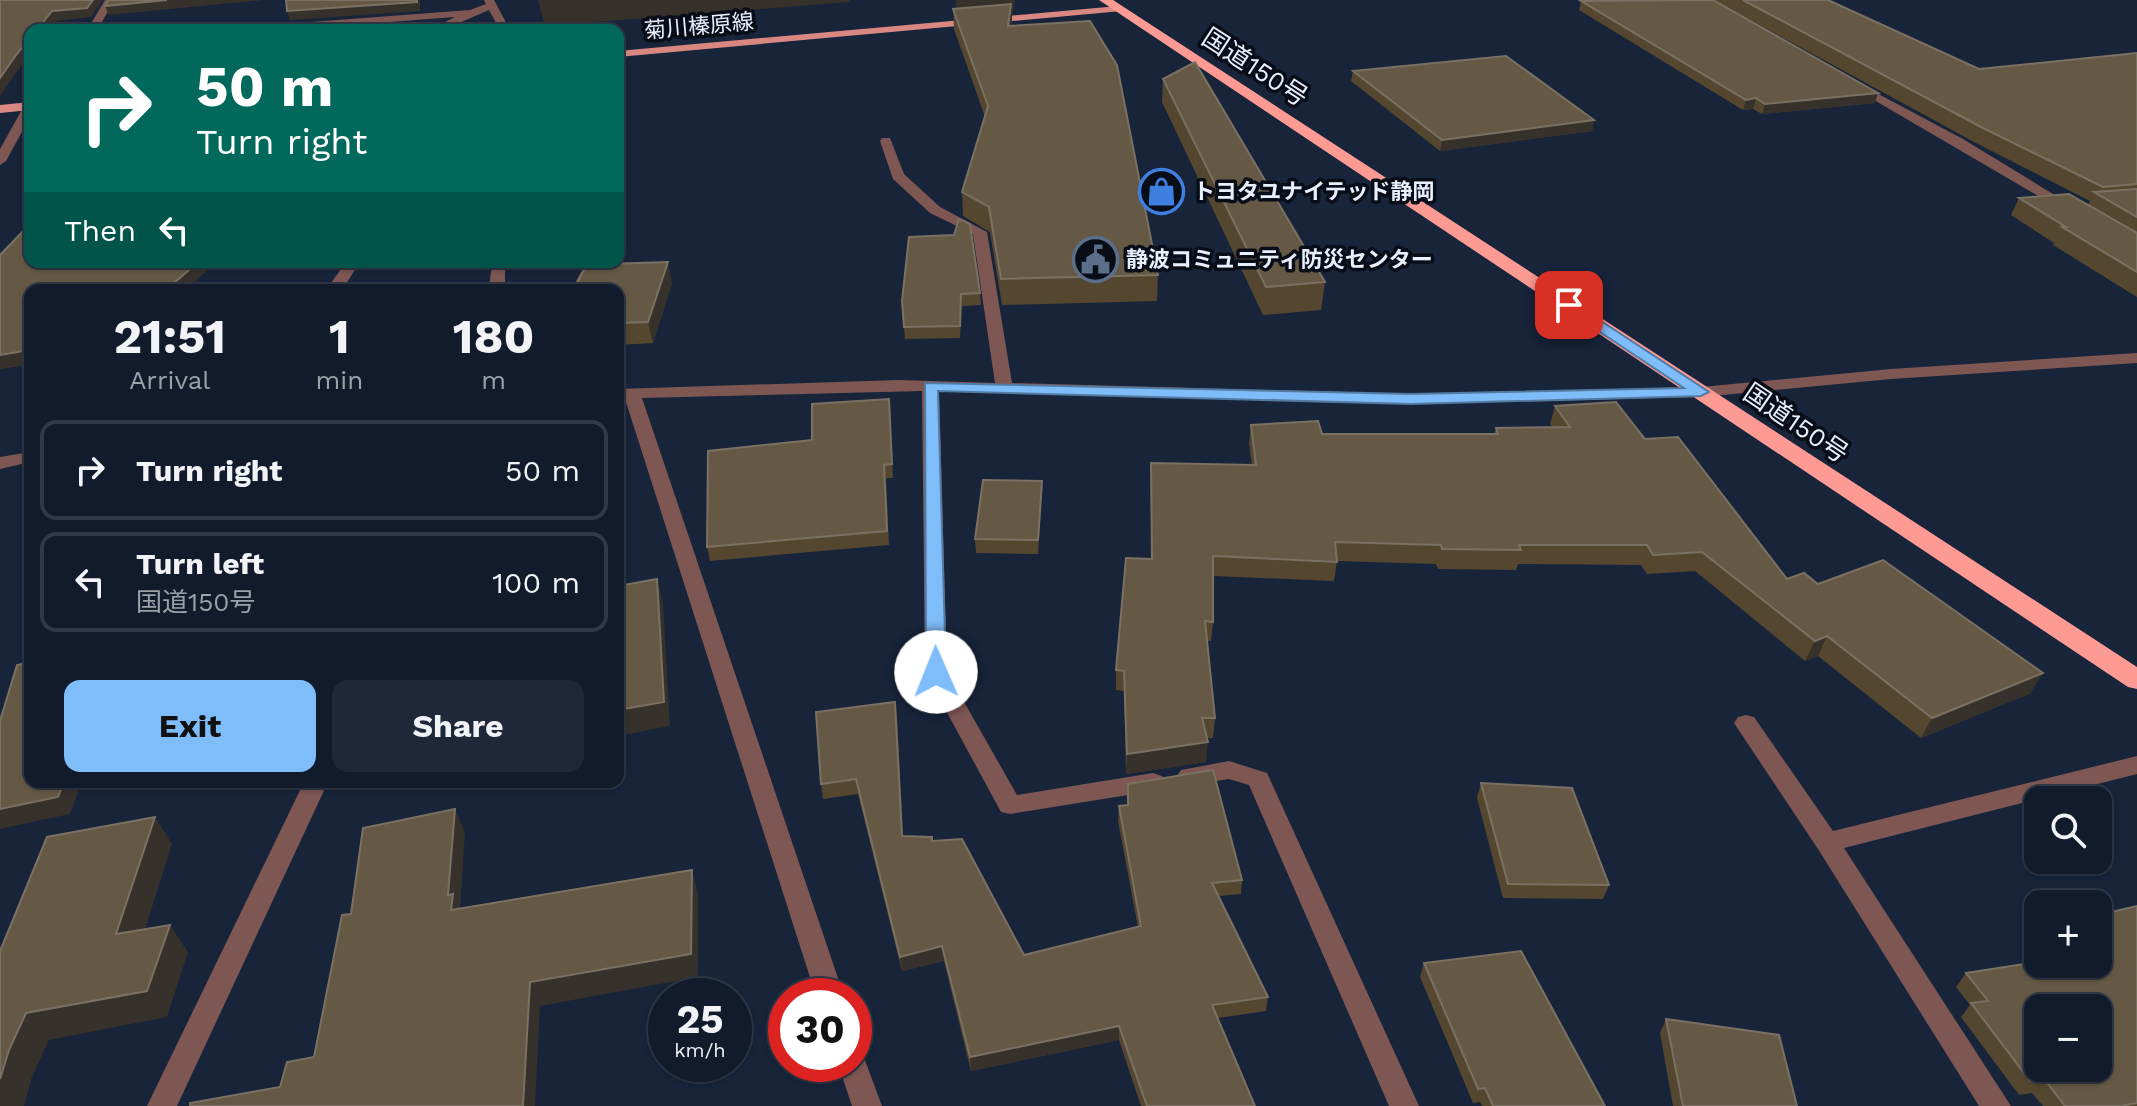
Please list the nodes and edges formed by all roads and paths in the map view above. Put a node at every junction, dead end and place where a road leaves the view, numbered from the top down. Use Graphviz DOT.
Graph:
graph roads {
  1 [pos="110,0"];
  2 [pos="490,2"];
  3 [pos="1111,4"];
  4 [pos="468,13"];
  5 [pos="96,24"];
  6 [pos="322,24"];
  7 [pos="446,24"];
  8 [pos="502,24"];
  9 [pos="624,53"];
  10 [pos="1840,76"];
  11 [pos="24,107"];
  12 [pos="0,109"];
  13 [pos="24,117"];
  14 [pos="886,141"];
  15 [pos="0,161"];
  16 [pos="2086,219"];
  17 [pos="2137,358"];
  18 [pos="930,386"];
  19 [pos="1004,387"];
  20 [pos="1701,392"];
  21 [pos="625,394"];
  22 [pos="24,458"];
  23 [pos="0,463"];
  24 [pos="2137,680"];
  25 [pos="1746,723"];
  26 [pos="2137,765"];
  27 [pos="313,788"];
  28 [pos="1827,842"];
  29 [pos="824,978"];
  30 [pos="859,1082"];
  31 [pos="162,1106"];
  32 [pos="867,1106"];
  33 [pos="1404,1106"];
  34 [pos="1996,1106"];
  1 -- 5 [label="street"];
  2 -- 4 [label="street"];
  2 -- 8 [label="street"];
  3 -- 9 [label="main road, 菊川榛原線"];
  3 -- 20 [label="highway, 国道150号"];
  4 -- 6 [label="street"];
  4 -- 7 [label="street"];
  10 -- 16 [label="street"];
  11 -- 12 [label="main road"];
  13 -- 15 [label="street"];
  14 -- 19 [label="street"];
  17 -- 20 [label="street"];
  18 -- 19 [label="street"];
  18 -- 21 [label="street"];
  18 -- 33 [label="street"];
  19 -- 20 [label="street"];
  20 -- 24 [label="highway, 国道150号"];
  21 -- 29 [label="street"];
  22 -- 23 [label="street"];
  25 -- 28 [label="street"];
  26 -- 28 [label="street"];
  27 -- 31 [label="street"];
  28 -- 34 [label="street"];
  30 -- 32 [label="street"];
}
